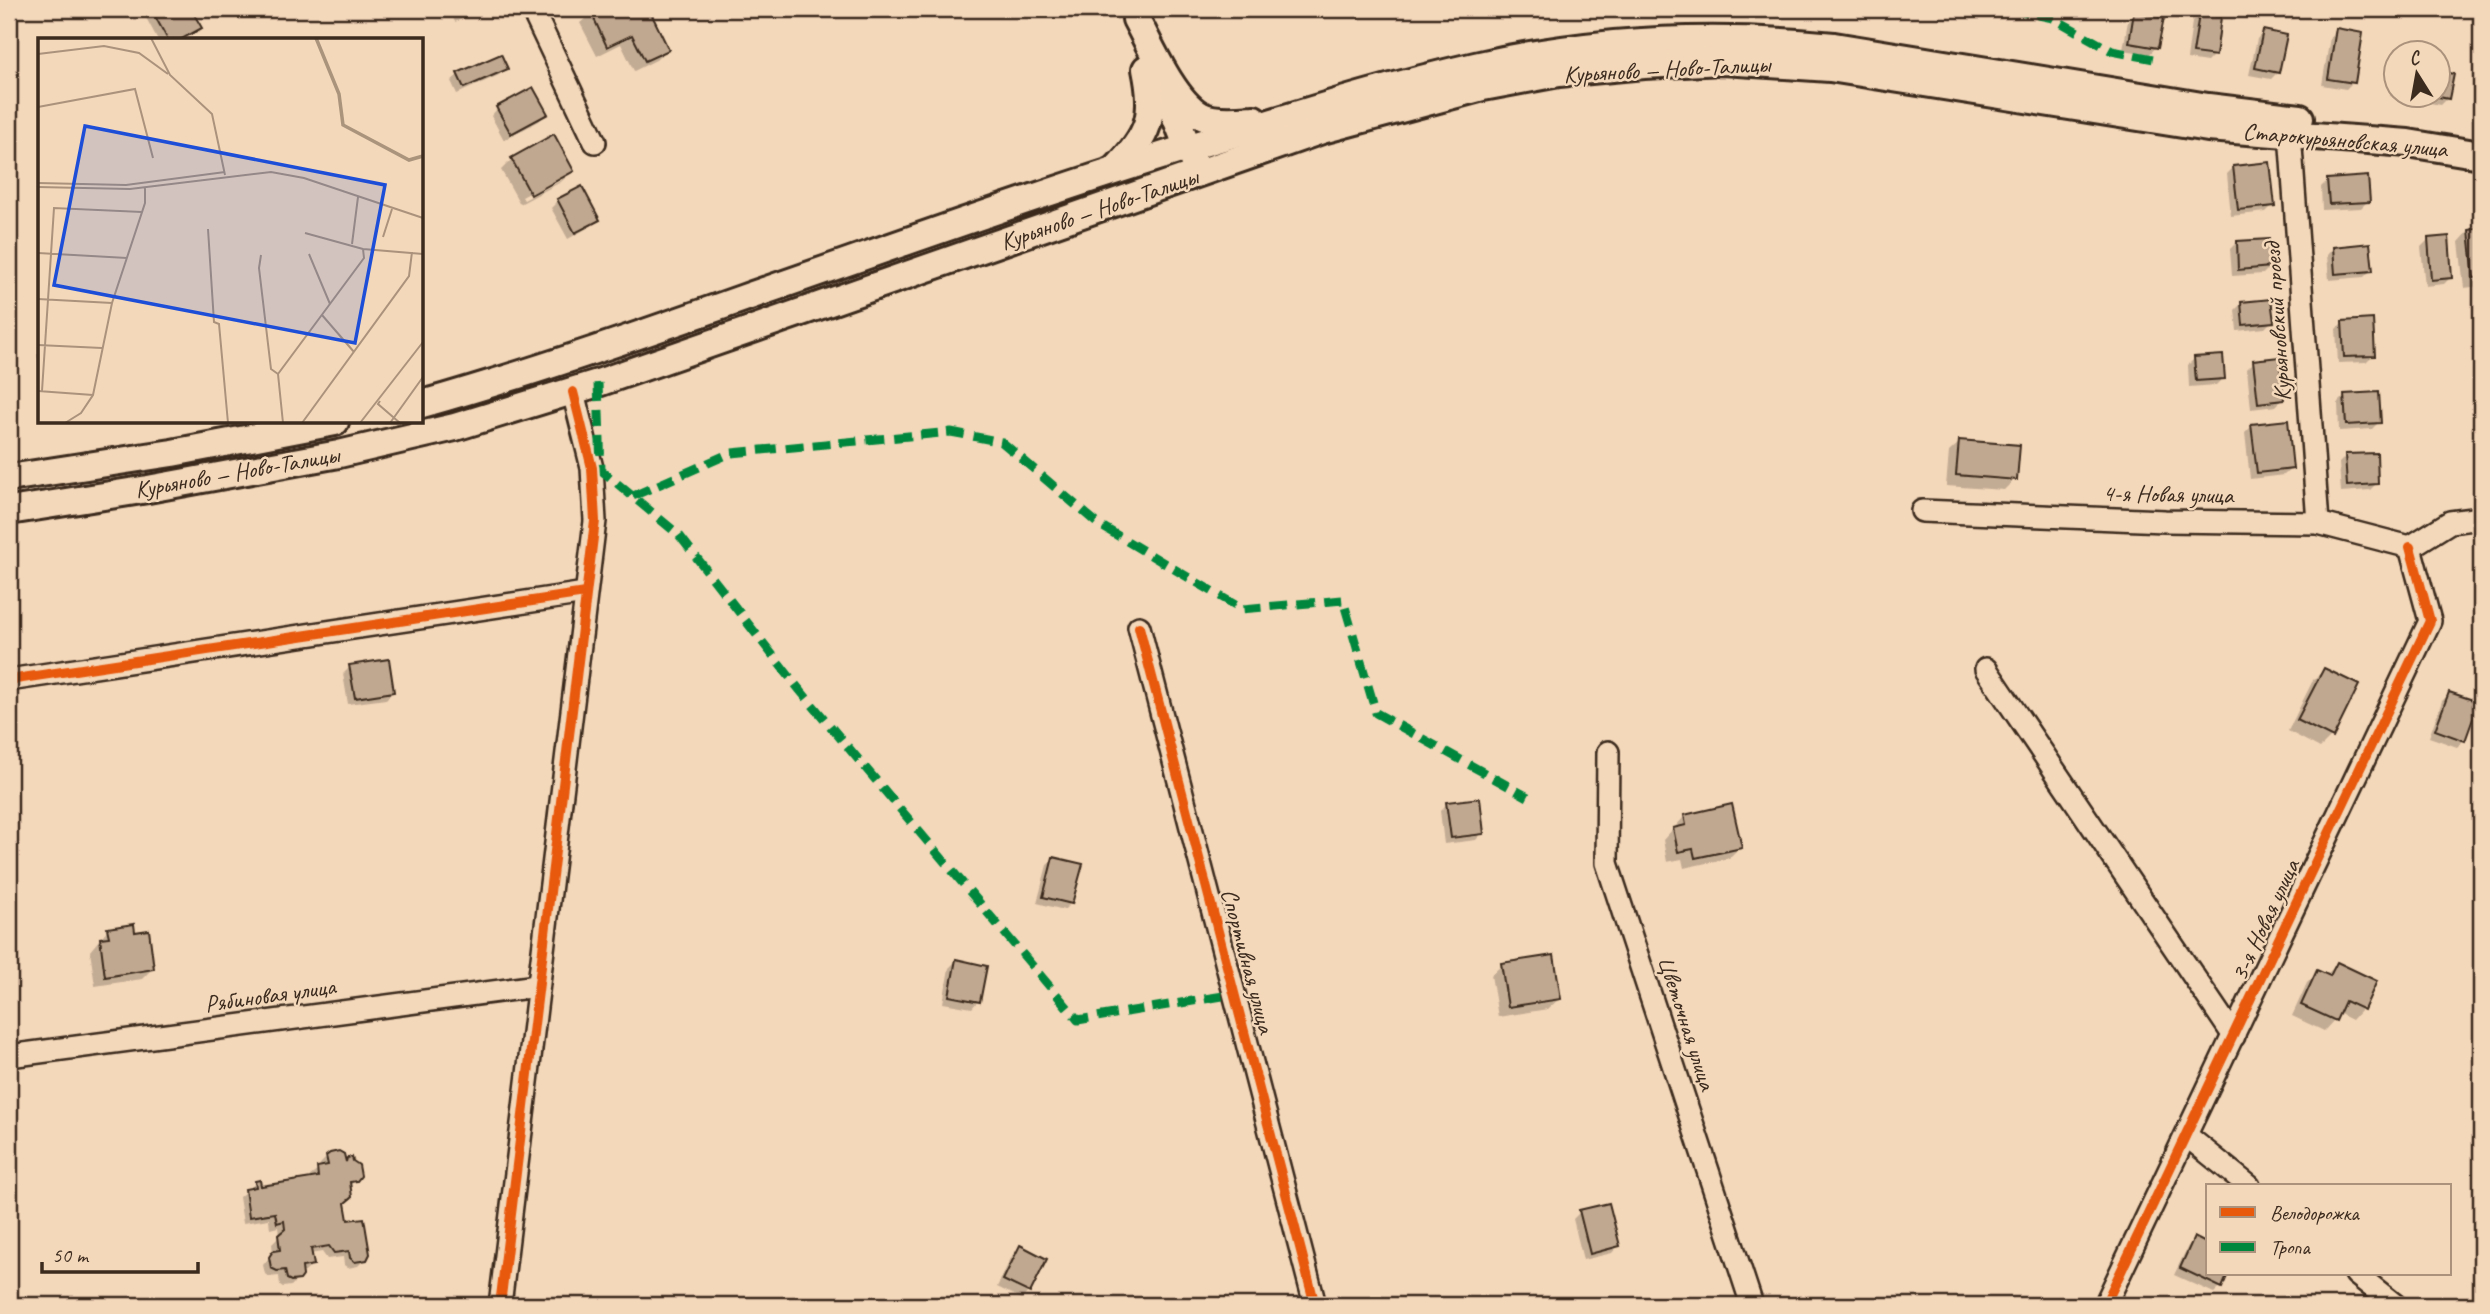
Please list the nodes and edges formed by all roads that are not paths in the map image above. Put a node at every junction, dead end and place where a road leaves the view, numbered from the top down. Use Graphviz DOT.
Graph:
graph roads {
  1 [pos="532,9"];
  2 [pos="1134,14"];
  3 [pos="1315,109"];
  4 [pos="2290,125"];
  5 [pos="2208,128"];
  6 [pos="595,142"];
  7 [pos="2481,145"];
  8 [pos="1188,147"];
  9 [pos="2481,155"];
  10 [pos="1114,171"];
  11 [pos="1199,174"];
  12 [pos="573,392"];
  13 [pos="424,403"];
  14 [pos="324,424"];
  15 [pos="9,478"];
  16 [pos="9,511"];
  17 [pos="1922,511"];
  18 [pos="2481,518"];
  19 [pos="2318,523"];
  20 [pos="2410,547"];
  21 [pos="585,593"];
  22 [pos="1139,627"];
  23 [pos="1986,669"];
  24 [pos="9,680"];
  25 [pos="1608,752"];
  26 [pos="537,986"];
  27 [pos="2234,1036"];
  28 [pos="9,1056"];
  29 [pos="2187,1136"];
  30 [pos="2247,1184"];
  31 [pos="2359,1276"];
  32 [pos="500,1305"];
  33 [pos="1315,1305"];
  34 [pos="1752,1305"];
  35 [pos="2105,1305"];
  36 [pos="2395,1305"];
  1 -- 6 [label="street"];
  2 -- 3 [label="main road"];
  2 -- 8 [label="main road"];
  2 -- 10 [label="main road"];
  3 -- 4 [label="main road, Курьяново — Ново-Талицы"];
  3 -- 8 [label="main road, Курьяново — Ново-Талицы"];
  4 -- 5 [label="main road, Старокурьяновская улица"];
  4 -- 7 [label="main road, Старокурьяновская улица"];
  4 -- 9 [label="main road, Старокурьяновская улица"];
  4 -- 19 [label="street, Курьяновский проезд"];
  5 -- 11 [label="main road, Курьяново — Ново-Талицы"];
  8 -- 10 [label="main road, Курьяново — Ново-Талицы"];
  8 -- 11 [label="main road"];
  10 -- 13 [label="main road, Курьяново — Ново-Талицы"];
  11 -- 12 [label="main road, Курьяново — Ново-Талицы"];
  12 -- 16 [label="main road, Курьяново — Ново-Талицы"];
  12 -- 21 [label="street"];
  14 -- 15 [label="main road, Курьяново — Ново-Талицы"];
  17 -- 19 [label="street, 4-я Новая улица"];
  18 -- 20 [label="street"];
  19 -- 20 [label="street, 4-я Новая улица"];
  20 -- 27 [label="street, 3-я Новая улица"];
  21 -- 24 [label="street"];
  21 -- 26 [label="street"];
  22 -- 33 [label="street, Спортивная улица"];
  23 -- 27 [label="street"];
  25 -- 34 [label="street, Цветочная улица"];
  26 -- 28 [label="street, Рябиновая улица"];
  26 -- 32 [label="street"];
  27 -- 29 [label="street, 3-я Новая улица"];
  29 -- 30 [label="street"];
  29 -- 35 [label="street, 3-я Новая улица"];
  31 -- 36 [label="street"];
}
